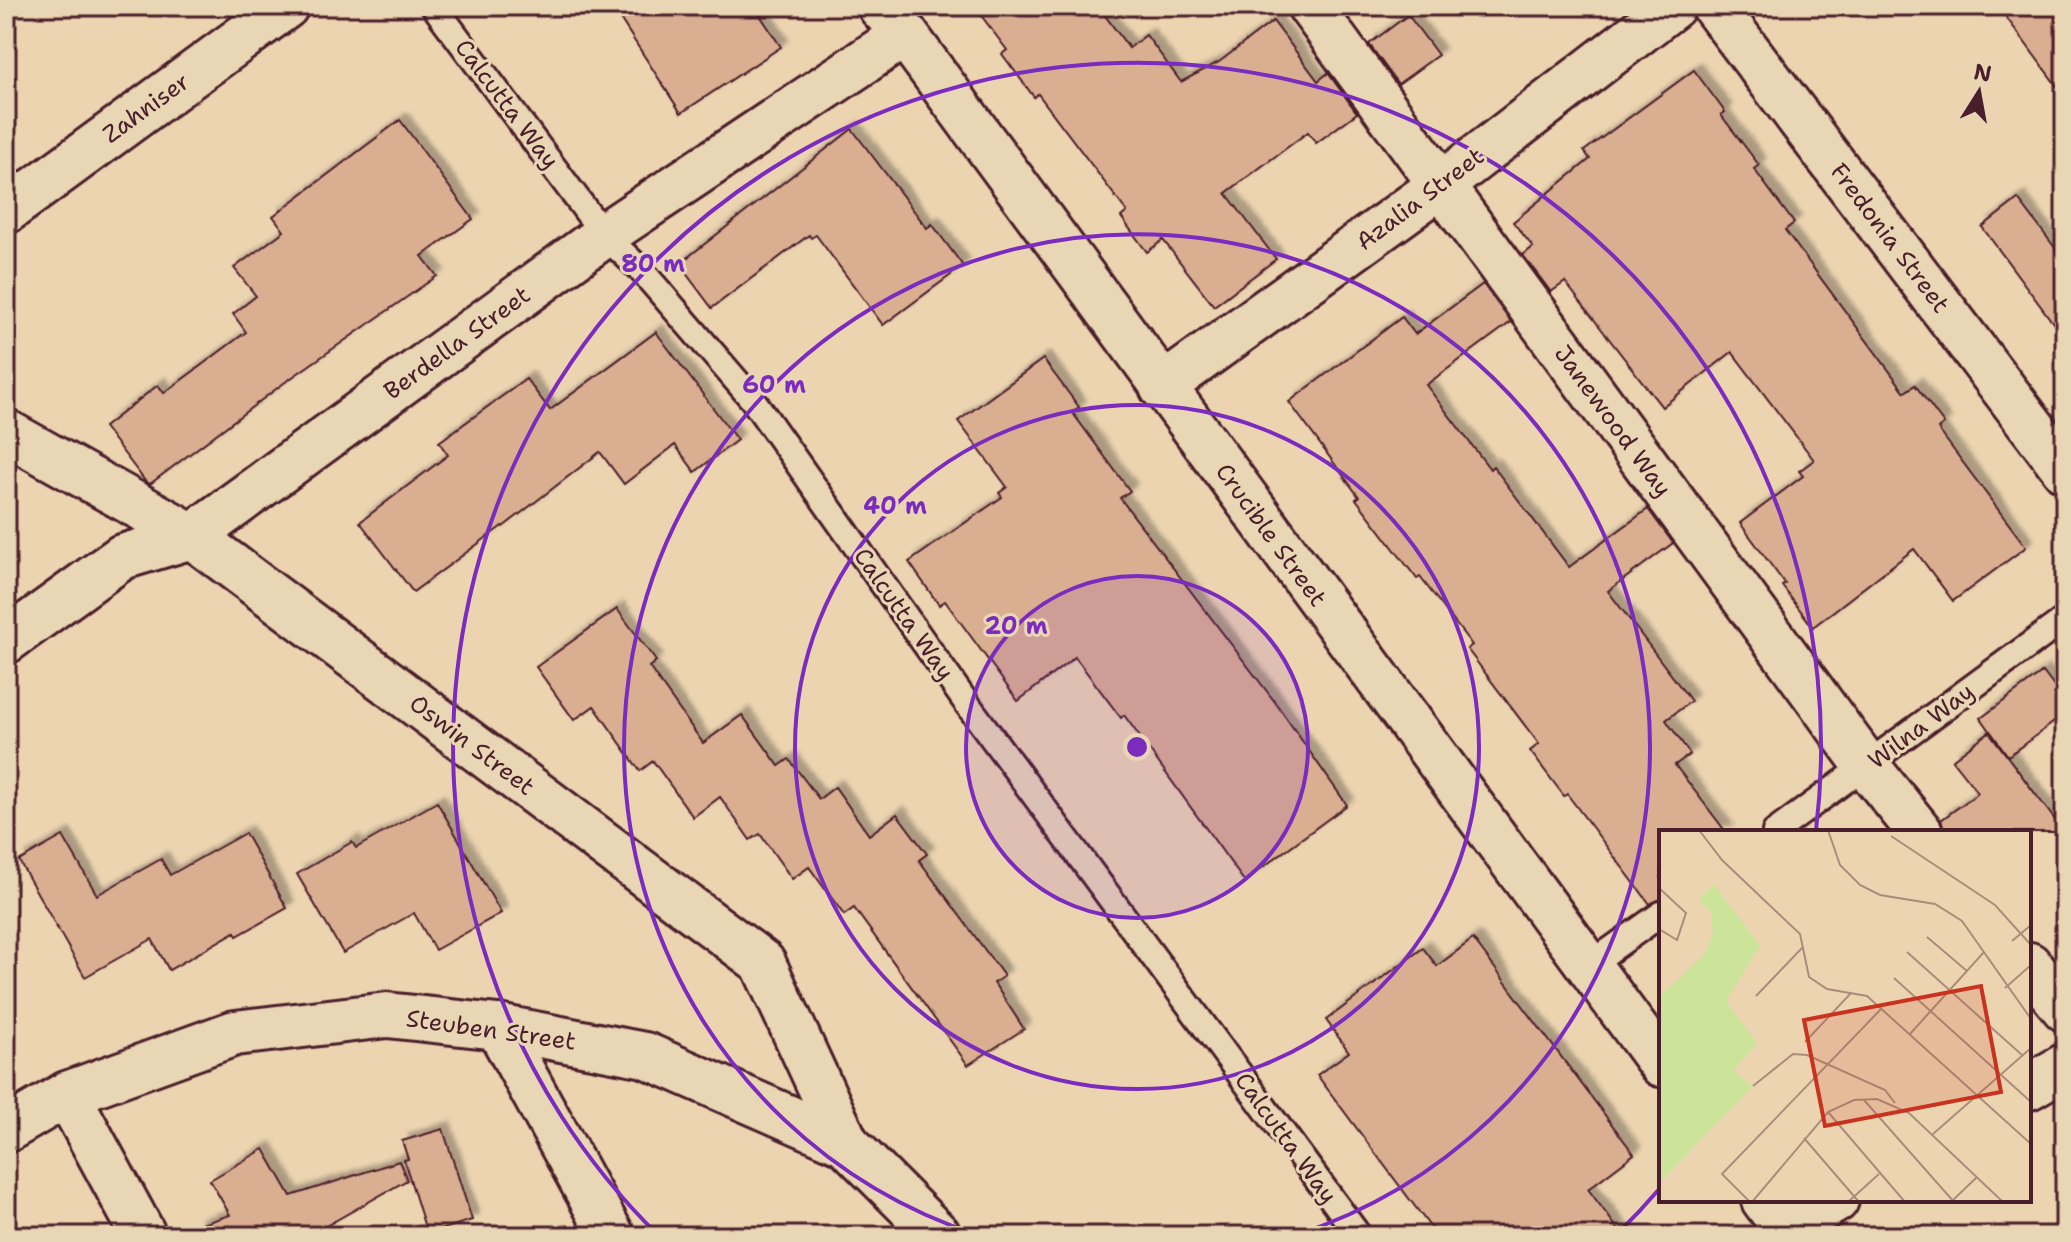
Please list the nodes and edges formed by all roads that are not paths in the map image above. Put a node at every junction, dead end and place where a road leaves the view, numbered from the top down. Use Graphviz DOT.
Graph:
graph roads {
  1 [pos="286,6"];
  2 [pos="434,6"];
  3 [pos="1310,6"];
  4 [pos="1673,6"];
  5 [pos="1714,6"];
  6 [pos="893,20"];
  7 [pos="1440,186"];
  8 [pos="6,211"];
  9 [pos="604,235"];
  10 [pos="1162,387"];
  11 [pos="6,432"];
  12 [pos="2065,470"];
  13 [pos="192,536"];
  14 [pos="2065,619"];
  15 [pos="6,641"];
  16 [pos="1867,766"];
  17 [pos="1778,830"];
  18 [pos="1918,830"];
  19 [pos="1659,915"];
  20 [pos="1588,966"];
  21 [pos="2031,967"];
  22 [pos="2065,1009"];
  23 [pos="498,1027"];
  24 [pos="1659,1061"];
  25 [pos="2065,1066"];
  26 [pos="2031,1086"];
  27 [pos="67,1094"];
  28 [pos="6,1130"];
  29 [pos="846,1143"];
  30 [pos="1831,1202"];
  31 [pos="1779,1225"];
  32 [pos="144,1236"];
  33 [pos="612,1236"];
  34 [pos="939,1236"];
  35 [pos="1359,1236"];
  1 -- 8 [label="street, Zahniser"];
  2 -- 9 [label="lane, Calcutta Way"];
  3 -- 7 [label="street, Janewood Way"];
  4 -- 7 [label="street, Azalia Street"];
  5 -- 12 [label="street, Fredonia Street"];
  6 -- 9 [label="street, Berdella Street"];
  6 -- 10 [label="street, Crucible Street"];
  7 -- 10 [label="street, Azalia Street"];
  7 -- 16 [label="street, Janewood Way"];
  9 -- 13 [label="street, Berdella Street"];
  9 -- 35 [label="lane, Calcutta Way"];
  10 -- 20 [label="street, Crucible Street"];
  11 -- 13 [label="street, Oswin Street"];
  13 -- 15 [label="street, Berdella Street"];
  13 -- 29 [label="street, Oswin Street"];
  14 -- 16 [label="lane, Wilna Way"];
  16 -- 17 [label="lane, Wilna Way"];
  16 -- 18 [label="street, Janewood Way"];
  19 -- 20 [label="lane"];
  20 -- 24 [label="street, Crucible Street"];
  21 -- 22 [label="street"];
  23 -- 27 [label="street, Steuben Street"];
  23 -- 29 [label="street, Steuben Street"];
  23 -- 33 [label="street"];
  25 -- 26 [label="street"];
  27 -- 28 [label="street, Steuben Street"];
  27 -- 32 [label="street"];
  29 -- 34 [label="street, Steuben Street"];
  30 -- 31 [label="street"];
}
